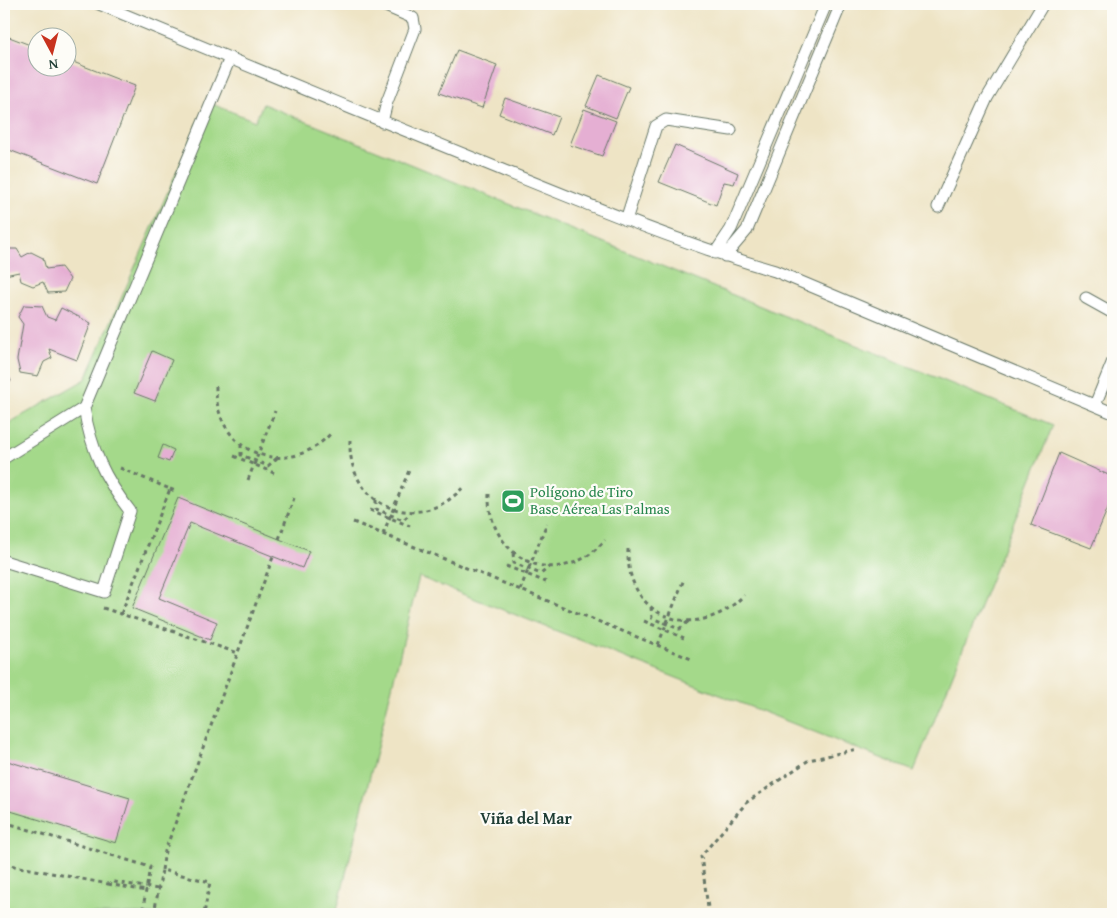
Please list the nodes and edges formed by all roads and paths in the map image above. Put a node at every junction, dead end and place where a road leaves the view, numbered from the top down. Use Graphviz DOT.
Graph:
graph roads {
  1 [pos="99,4"];
  2 [pos="382,4"];
  3 [pos="826,4"];
  4 [pos="841,4"];
  5 [pos="1043,4"];
  6 [pos="230,58"];
  7 [pos="382,122"];
  8 [pos="731,130"];
  9 [pos="938,207"];
  10 [pos="626,220"];
  11 [pos="720,254"];
  12 [pos="1086,298"];
  13 [pos="1113,313"];
  14 [pos="1113,361"];
  15 [pos="216,386"];
  16 [pos="1094,405"];
  17 [pos="84,408"];
  18 [pos="275,411"];
  19 [pos="1113,413"];
  20 [pos="332,432"];
  21 [pos="350,440"];
  22 [pos="241,444"];
  23 [pos="258,454"];
  24 [pos="234,456"];
  25 [pos="4,458"];
  26 [pos="277,458"];
  27 [pos="254,462"];
  28 [pos="114,466"];
  29 [pos="410,468"];
  30 [pos="274,473"];
  31 [pos="248,480"];
  32 [pos="465,485"];
  33 [pos="170,489"];
  34 [pos="175,491"];
  35 [pos="489,494"];
  36 [pos="294,498"];
  37 [pos="376,499"];
  38 [pos="394,508"];
  39 [pos="370,510"];
  40 [pos="413,512"];
  41 [pos="390,517"];
  42 [pos="353,522"];
  43 [pos="547,523"];
  44 [pos="410,526"];
  45 [pos="383,534"];
  46 [pos="279,539"];
  47 [pos="605,540"];
  48 [pos="628,549"];
  49 [pos="513,552"];
  50 [pos="273,556"];
  51 [pos="4,561"];
  52 [pos="531,562"];
  53 [pos="506,566"];
  54 [pos="550,566"];
  55 [pos="528,569"];
  56 [pos="526,574"];
  57 [pos="684,579"];
  58 [pos="546,582"];
  59 [pos="520,590"];
  60 [pos="744,595"];
  61 [pos="94,605"];
  62 [pos="651,607"];
  63 [pos="121,614"];
  64 [pos="669,617"];
  65 [pos="644,621"];
  66 [pos="689,621"];
  67 [pos="666,624"];
  68 [pos="664,630"];
  69 [pos="684,638"];
  70 [pos="658,645"];
  71 [pos="238,653"];
  72 [pos="694,660"];
  73 [pos="857,749"];
  74 [pos="4,822"];
  75 [pos="4,864"];
  76 [pos="162,870"];
  77 [pos="108,884"];
  78 [pos="158,889"];
  79 [pos="146,892"];
  80 [pos="142,914"];
  81 [pos="154,914"];
  82 [pos="204,914"];
  83 [pos="711,914"];
  1 -- 6 [label="lane"];
  2 -- 7 [label="lane"];
  3 -- 11 [label="lane"];
  4 -- 11 [label="lane"];
  5 -- 9 [label="lane"];
  6 -- 7 [label="lane"];
  6 -- 17 [label="lane"];
  7 -- 10 [label="lane"];
  8 -- 10 [label="lane"];
  10 -- 11 [label="lane"];
  11 -- 16 [label="lane"];
  12 -- 13 [label="lane"];
  14 -- 16 [label="lane"];
  15 -- 22 [label="path"];
  16 -- 19 [label="lane"];
  17 -- 25 [label="lane"];
  17 -- 51 [label="lane"];
  18 -- 23 [label="path"];
  20 -- 26 [label="path"];
  21 -- 37 [label="path"];
  22 -- 23 [label="path"];
  22 -- 27 [label="path"];
  23 -- 26 [label="path"];
  23 -- 27 [label="path"];
  24 -- 27 [label="path"];
  26 -- 27 [label="path"];
  27 -- 30 [label="path"];
  27 -- 31 [label="path"];
  28 -- 33 [label="path"];
  29 -- 38 [label="path"];
  32 -- 40 [label="path"];
  33 -- 34 [label="path"];
  33 -- 63 [label="path"];
  35 -- 49 [label="path"];
  36 -- 46 [label="path"];
  37 -- 38 [label="path"];
  37 -- 41 [label="path"];
  38 -- 40 [label="path"];
  38 -- 41 [label="path"];
  39 -- 41 [label="path"];
  40 -- 41 [label="path"];
  41 -- 44 [label="path"];
  41 -- 45 [label="path"];
  42 -- 45 [label="path"];
  43 -- 52 [label="path"];
  45 -- 59 [label="path"];
  47 -- 54 [label="path"];
  48 -- 62 [label="path"];
  49 -- 52 [label="path"];
  49 -- 55 [label="path"];
  50 -- 71 [label="path"];
  52 -- 54 [label="path"];
  52 -- 55 [label="path"];
  53 -- 56 [label="path"];
  54 -- 55 [label="path"];
  55 -- 56 [label="path"];
  56 -- 58 [label="path"];
  56 -- 59 [label="path"];
  57 -- 64 [label="path"];
  59 -- 70 [label="path"];
  60 -- 66 [label="path"];
  61 -- 63 [label="path"];
  62 -- 64 [label="path"];
  62 -- 67 [label="path"];
  63 -- 71 [label="path"];
  64 -- 66 [label="path"];
  64 -- 67 [label="path"];
  65 -- 68 [label="path"];
  66 -- 67 [label="path"];
  67 -- 68 [label="path"];
  68 -- 69 [label="path"];
  68 -- 70 [label="path"];
  70 -- 72 [label="path"];
  71 -- 76 [label="path"];
  73 -- 83 [label="path"];
  74 -- 79 [label="path"];
  75 -- 77 [label="path"];
  76 -- 78 [label="path"];
  76 -- 82 [label="path"];
  77 -- 78 [label="path"];
  77 -- 79 [label="path"];
  78 -- 81 [label="path"];
  79 -- 80 [label="path"];
}
